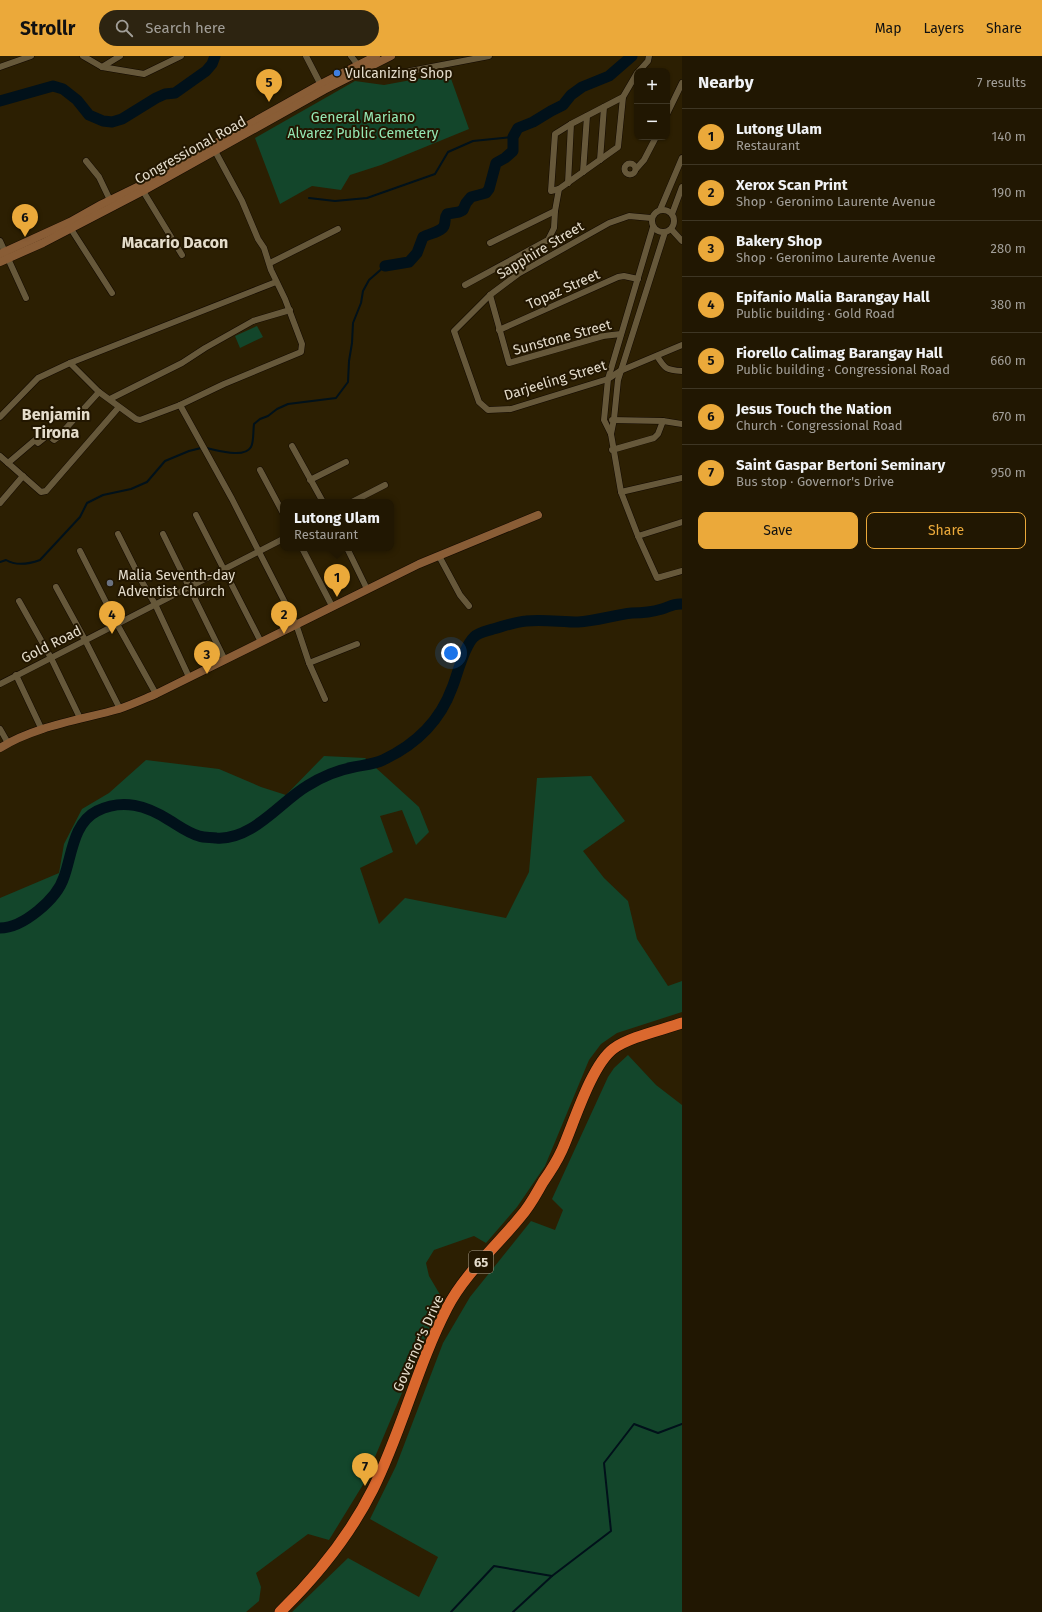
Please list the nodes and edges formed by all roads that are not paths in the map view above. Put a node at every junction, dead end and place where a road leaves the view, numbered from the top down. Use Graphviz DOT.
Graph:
graph roads {
  1 [pos="32,56"];
  2 [pos="83,56"];
  3 [pos="120,56"];
  4 [pos="180,56"];
  5 [pos="306,56"];
  6 [pos="351,56"];
  7 [pos="376,56"];
  8 [pos="391,56"];
  9 [pos="490,56"];
  10 [pos="649,56"];
  11 [pos="0,67"];
  12 [pos="102,67"];
  13 [pos="360,68"];
  14 [pos="641,68"];
  15 [pos="634,79"];
  16 [pos="682,83"];
  17 [pos="322,87"];
  18 [pos="623,97"];
  19 [pos="604,107"];
  20 [pos="670,108"];
  21 [pos="587,116"];
  22 [pos="571,124"];
  23 [pos="654,140"];
  24 [pos="215,151"];
  25 [pos="682,158"];
  26 [pos="600,160"];
  27 [pos="86,161"];
  28 [pos="636,169"];
  29 [pos="583,172"];
  30 [pos="568,183"];
  31 [pos="682,187"];
  32 [pos="559,189"];
  33 [pos="143,191"];
  34 [pos="110,200"];
  35 [pos="660,210"];
  36 [pos="555,211"];
  37 [pos="672,214"];
  38 [pos="652,218"];
  39 [pos="653,227"];
  40 [pos="71,229"];
  41 [pos="338,229"];
  42 [pos="668,231"];
  43 [pos="0,241"];
  44 [pos="682,241"];
  45 [pos="490,243"];
  46 [pos="5,255"];
  47 [pos="182,255"];
  48 [pos="0,262"];
  49 [pos="270,263"];
  50 [pos="638,279"];
  51 [pos="276,282"];
  52 [pos="465,285"];
  53 [pos="112,293"];
  54 [pos="490,295"];
  55 [pos="26,298"];
  56 [pos="290,310"];
  57 [pos="500,330"];
  58 [pos="454,331"];
  59 [pos="621,334"];
  60 [pos="682,345"];
  61 [pos="657,356"];
  62 [pos="70,363"];
  63 [pos="620,371"];
  64 [pos="682,371"];
  65 [pos="608,379"];
  66 [pos="99,392"];
  67 [pos="110,399"];
  68 [pos="180,405"];
  69 [pos="119,407"];
  70 [pos="0,417"];
  71 [pos="604,420"];
  72 [pos="614,420"];
  73 [pos="663,421"];
  74 [pos="682,424"];
  75 [pos="611,434"];
  76 [pos="292,446"];
  77 [pos="612,450"];
  78 [pos="0,456"];
  79 [pos="346,462"];
  80 [pos="8,463"];
  81 [pos="260,470"];
  82 [pos="23,476"];
  83 [pos="682,478"];
  84 [pos="310,480"];
  85 [pos="385,485"];
  86 [pos="621,492"];
  87 [pos="321,499"];
  88 [pos="358,499"];
  89 [pos="0,503"];
  90 [pos="280,507"];
  91 [pos="196,515"];
  92 [pos="538,515"];
  93 [pos="682,522"];
  94 [pos="118,534"];
  95 [pos="163,534"];
  96 [pos="638,536"];
  97 [pos="280,540"];
  98 [pos="80,551"];
  99 [pos="259,551"];
  100 [pos="304,551"];
  101 [pos="348,551"];
  102 [pos="439,556"];
  103 [pos="224,570"];
  104 [pos="682,571"];
  105 [pos="56,587"];
  106 [pos="189,587"];
  107 [pos="367,589"];
  108 [pos="19,601"];
  109 [pos="155,604"];
  110 [pos="332,606"];
  111 [pos="469,606"];
  112 [pos="117,624"];
  113 [pos="296,624"];
  114 [pos="85,640"];
  115 [pos="261,642"];
  116 [pos="358,644"];
  117 [pos="51,658"];
  118 [pos="225,660"];
  119 [pos="308,663"];
  120 [pos="16,675"];
  121 [pos="189,677"];
  122 [pos="0,684"];
  123 [pos="156,694"];
  124 [pos="325,699"];
  125 [pos="120,709"];
  126 [pos="80,718"];
  127 [pos="0,729"];
  128 [pos="42,730"];
  129 [pos="8,743"];
  130 [pos="0,748"];
  131 [pos="682,1023"];
  132 [pos="280,1612"];
  1 -- 11 [label="street"];
  2 -- 12 [label="street"];
  3 -- 12 [label="street"];
  4 -- 12 [label="street"];
  5 -- 17 [label="street"];
  6 -- 13 [label="street"];
  7 -- 13 [label="main road, Congressional Road"];
  8 -- 13 [label="main road, Congressional Road"];
  9 -- 13 [label="street"];
  10 -- 14 [label="street"];
  13 -- 17 [label="main road, Congressional Road"];
  15 -- 18 [label="street"];
  16 -- 20 [label="street"];
  17 -- 24 [label="main road, Congressional Road"];
  17 -- 34 [label="main road, Congressional Road"];
  18 -- 19 [label="street"];
  18 -- 26 [label="street"];
  19 -- 21 [label="street"];
  19 -- 26 [label="street"];
  21 -- 22 [label="street"];
  21 -- 29 [label="street"];
  22 -- 30 [label="street"];
  22 -- 32 [label="street"];
  23 -- 28 [label="street"];
  24 -- 33 [label="main road, Congressional Road"];
  24 -- 49 [label="street"];
  25 -- 35 [label="street"];
  26 -- 29 [label="street"];
  27 -- 34 [label="street"];
  29 -- 30 [label="street"];
  30 -- 32 [label="street"];
  31 -- 37 [label="street"];
  32 -- 36 [label="street"];
  33 -- 40 [label="main road, Congressional Road"];
  33 -- 47 [label="street"];
  34 -- 46 [label="main road, Congressional Road"];
  35 -- 37 [label="street"];
  35 -- 38 [label="street"];
  36 -- 45 [label="street"];
  36 -- 52 [label="street"];
  37 -- 42 [label="street"];
  38 -- 39 [label="street"];
  38 -- 54 [label="street, Sapphire Street"];
  39 -- 42 [label="street"];
  39 -- 50 [label="street"];
  40 -- 46 [label="main road, Congressional Road"];
  40 -- 53 [label="street"];
  41 -- 49 [label="street"];
  42 -- 44 [label="street"];
  42 -- 63 [label="street"];
  43 -- 46 [label="street"];
  46 -- 48 [label="main road, Congressional Road"];
  46 -- 55 [label="street"];
  49 -- 51 [label="street"];
  50 -- 57 [label="street, Topaz Street"];
  50 -- 59 [label="street"];
  51 -- 56 [label="street"];
  51 -- 62 [label="street"];
  54 -- 57 [label="street"];
  54 -- 58 [label="street, Sapphire Street"];
  56 -- 67 [label="street"];
  56 -- 68 [label="street"];
  57 -- 59 [label="street, Sunstone Street"];
  58 -- 65 [label="street, Darjeeling Street"];
  59 -- 65 [label="street"];
  60 -- 61 [label="street, Darjeeling Street"];
  61 -- 63 [label="street, Darjeeling Street"];
  61 -- 64 [label="street"];
  62 -- 66 [label="street"];
  62 -- 70 [label="street"];
  63 -- 65 [label="street, Darjeeling Street"];
  63 -- 72 [label="street"];
  65 -- 71 [label="street"];
  66 -- 67 [label="street"];
  66 -- 80 [label="street"];
  67 -- 69 [label="street"];
  68 -- 69 [label="street"];
  68 -- 99 [label="street"];
  69 -- 82 [label="street"];
  71 -- 72 [label="street"];
  71 -- 75 [label="street"];
  72 -- 73 [label="street"];
  72 -- 75 [label="street"];
  73 -- 74 [label="street"];
  73 -- 77 [label="street"];
  75 -- 77 [label="street"];
  76 -- 84 [label="street"];
  77 -- 86 [label="street"];
  78 -- 80 [label="street"];
  79 -- 84 [label="street"];
  80 -- 82 [label="street"];
  81 -- 90 [label="street"];
  82 -- 89 [label="street"];
  83 -- 86 [label="street"];
  84 -- 87 [label="street"];
  85 -- 88 [label="street"];
  86 -- 96 [label="street"];
  91 -- 103 [label="street"];
  92 -- 102 [label="main road"];
  93 -- 96 [label="street"];
  94 -- 109 [label="street"];
  95 -- 106 [label="street"];
  96 -- 104 [label="street"];
  97 -- 99 [label="street, Gold Road"];
  98 -- 112 [label="street"];
  99 -- 103 [label="street, Gold Road"];
  99 -- 113 [label="street"];
  100 -- 110 [label="street"];
  101 -- 107 [label="street"];
  102 -- 107 [label="main road"];
  102 -- 111 [label="street"];
  103 -- 106 [label="street, Gold Road"];
  103 -- 115 [label="street"];
  105 -- 114 [label="street"];
  106 -- 109 [label="street, Gold Road"];
  106 -- 118 [label="street"];
  107 -- 110 [label="main road"];
  108 -- 117 [label="street"];
  109 -- 112 [label="street, Gold Road"];
  109 -- 121 [label="street"];
  110 -- 113 [label="main road"];
  112 -- 114 [label="street, Gold Road"];
  112 -- 123 [label="street"];
  113 -- 115 [label="main road"];
  113 -- 119 [label="street"];
  114 -- 117 [label="street, Gold Road"];
  114 -- 125 [label="street"];
  115 -- 118 [label="main road"];
  116 -- 119 [label="street"];
  117 -- 120 [label="street, Gold Road"];
  117 -- 126 [label="street"];
  118 -- 121 [label="main road"];
  119 -- 124 [label="street"];
  120 -- 122 [label="street, Gold Road"];
  120 -- 128 [label="street"];
  121 -- 123 [label="main road"];
  123 -- 125 [label="main road"];
  125 -- 126 [label="main road"];
  126 -- 128 [label="main road"];
  127 -- 129 [label="street"];
  128 -- 129 [label="main road"];
  129 -- 130 [label="main road"];
  131 -- 132 [label="highway, Governor's Drive / 65"];
}
